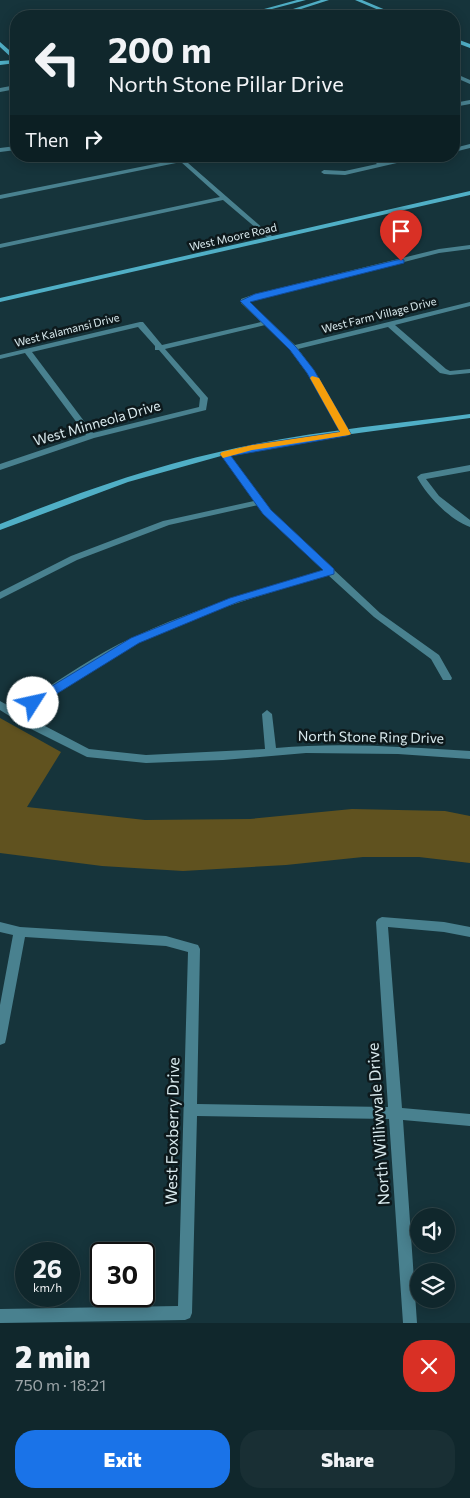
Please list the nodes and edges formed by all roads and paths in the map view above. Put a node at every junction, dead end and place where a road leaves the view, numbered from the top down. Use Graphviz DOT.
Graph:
graph roads {
  1 [pos="304,0"];
  2 [pos="326,0"];
  3 [pos="358,0"];
  4 [pos="265,10"];
  5 [pos="288,10"];
  6 [pos="382,10"];
  7 [pos="0,44"];
  8 [pos="10,54"];
  9 [pos="163,162"];
  10 [pos="186,162"];
  11 [pos="378,162"];
  12 [pos="396,162"];
  13 [pos="382,165"];
  14 [pos="324,172"];
  15 [pos="470,193"];
  16 [pos="0,197"];
  17 [pos="226,198"];
  18 [pos="271,238"];
  19 [pos="0,246"];
  20 [pos="470,247"];
  21 [pos="0,300"];
  22 [pos="470,304"];
  23 [pos="266,323"];
  24 [pos="390,324"];
  25 [pos="158,348"];
  26 [pos="293,348"];
  27 [pos="28,352"];
  28 [pos="0,357"];
  29 [pos="470,371"];
  30 [pos="470,416"];
  31 [pos="346,434"];
  32 [pos="92,436"];
  33 [pos="225,454"];
  34 [pos="0,467"];
  35 [pos="470,468"];
  36 [pos="260,502"];
  37 [pos="470,524"];
  38 [pos="0,527"];
  39 [pos="330,571"];
  40 [pos="0,596"];
  41 [pos="447,678"];
  42 [pos="0,704"];
  43 [pos="267,714"];
  44 [pos="17,715"];
  45 [pos="271,752"];
  46 [pos="470,756"];
  47 [pos="0,927"];
  48 [pos="20,932"];
  49 [pos="470,932"];
  50 [pos="0,1039"];
  51 [pos="190,1110"];
  52 [pos="395,1113"];
  53 [pos="470,1120"];
  54 [pos="0,1316"];
  55 [pos="410,1323"];
  1 -- 4 [label="street"];
  2 -- 5 [label="street"];
  3 -- 6 [label="street"];
  7 -- 8 [label="street"];
  9 -- 16 [label="street"];
  10 -- 17 [label="street"];
  11 -- 13 [label="street"];
  12 -- 13 [label="street"];
  13 -- 14 [label="street"];
  15 -- 18 [label="street, West Moore Road"];
  17 -- 18 [label="street"];
  17 -- 19 [label="street"];
  18 -- 21 [label="street, West Moore Road"];
  20 -- 23 [label="street"];
  22 -- 24 [label="street, West Farm Village Drive"];
  23 -- 25 [label="street"];
  23 -- 26 [label="street"];
  24 -- 26 [label="street, West Farm Village Drive"];
  24 -- 29 [label="street"];
  25 -- 27 [label="street, West Kalamansi Drive"];
  25 -- 32 [label="street, West Minneola Drive"];
  26 -- 31 [label="street"];
  27 -- 28 [label="street, West Kalamansi Drive"];
  27 -- 32 [label="street"];
  30 -- 31 [label="street"];
  31 -- 33 [label="street"];
  32 -- 34 [label="street, West Minneola Drive"];
  33 -- 36 [label="street"];
  33 -- 38 [label="street"];
  35 -- 37 [label="street"];
  36 -- 39 [label="street"];
  36 -- 40 [label="street"];
  39 -- 41 [label="street"];
  39 -- 44 [label="street"];
  42 -- 44 [label="street, North Stone Ring Drive"];
  43 -- 45 [label="street"];
  44 -- 45 [label="street, North Stone Ring Drive"];
  45 -- 46 [label="street, North Stone Ring Drive"];
  47 -- 48 [label="street"];
  48 -- 50 [label="street"];
  48 -- 51 [label="street, West Foxberry Drive"];
  49 -- 52 [label="street, North Williwvale Drive"];
  51 -- 52 [label="street"];
  51 -- 54 [label="street, West Foxberry Drive"];
  52 -- 53 [label="street"];
  52 -- 55 [label="street, North Williwvale Drive"];
}
